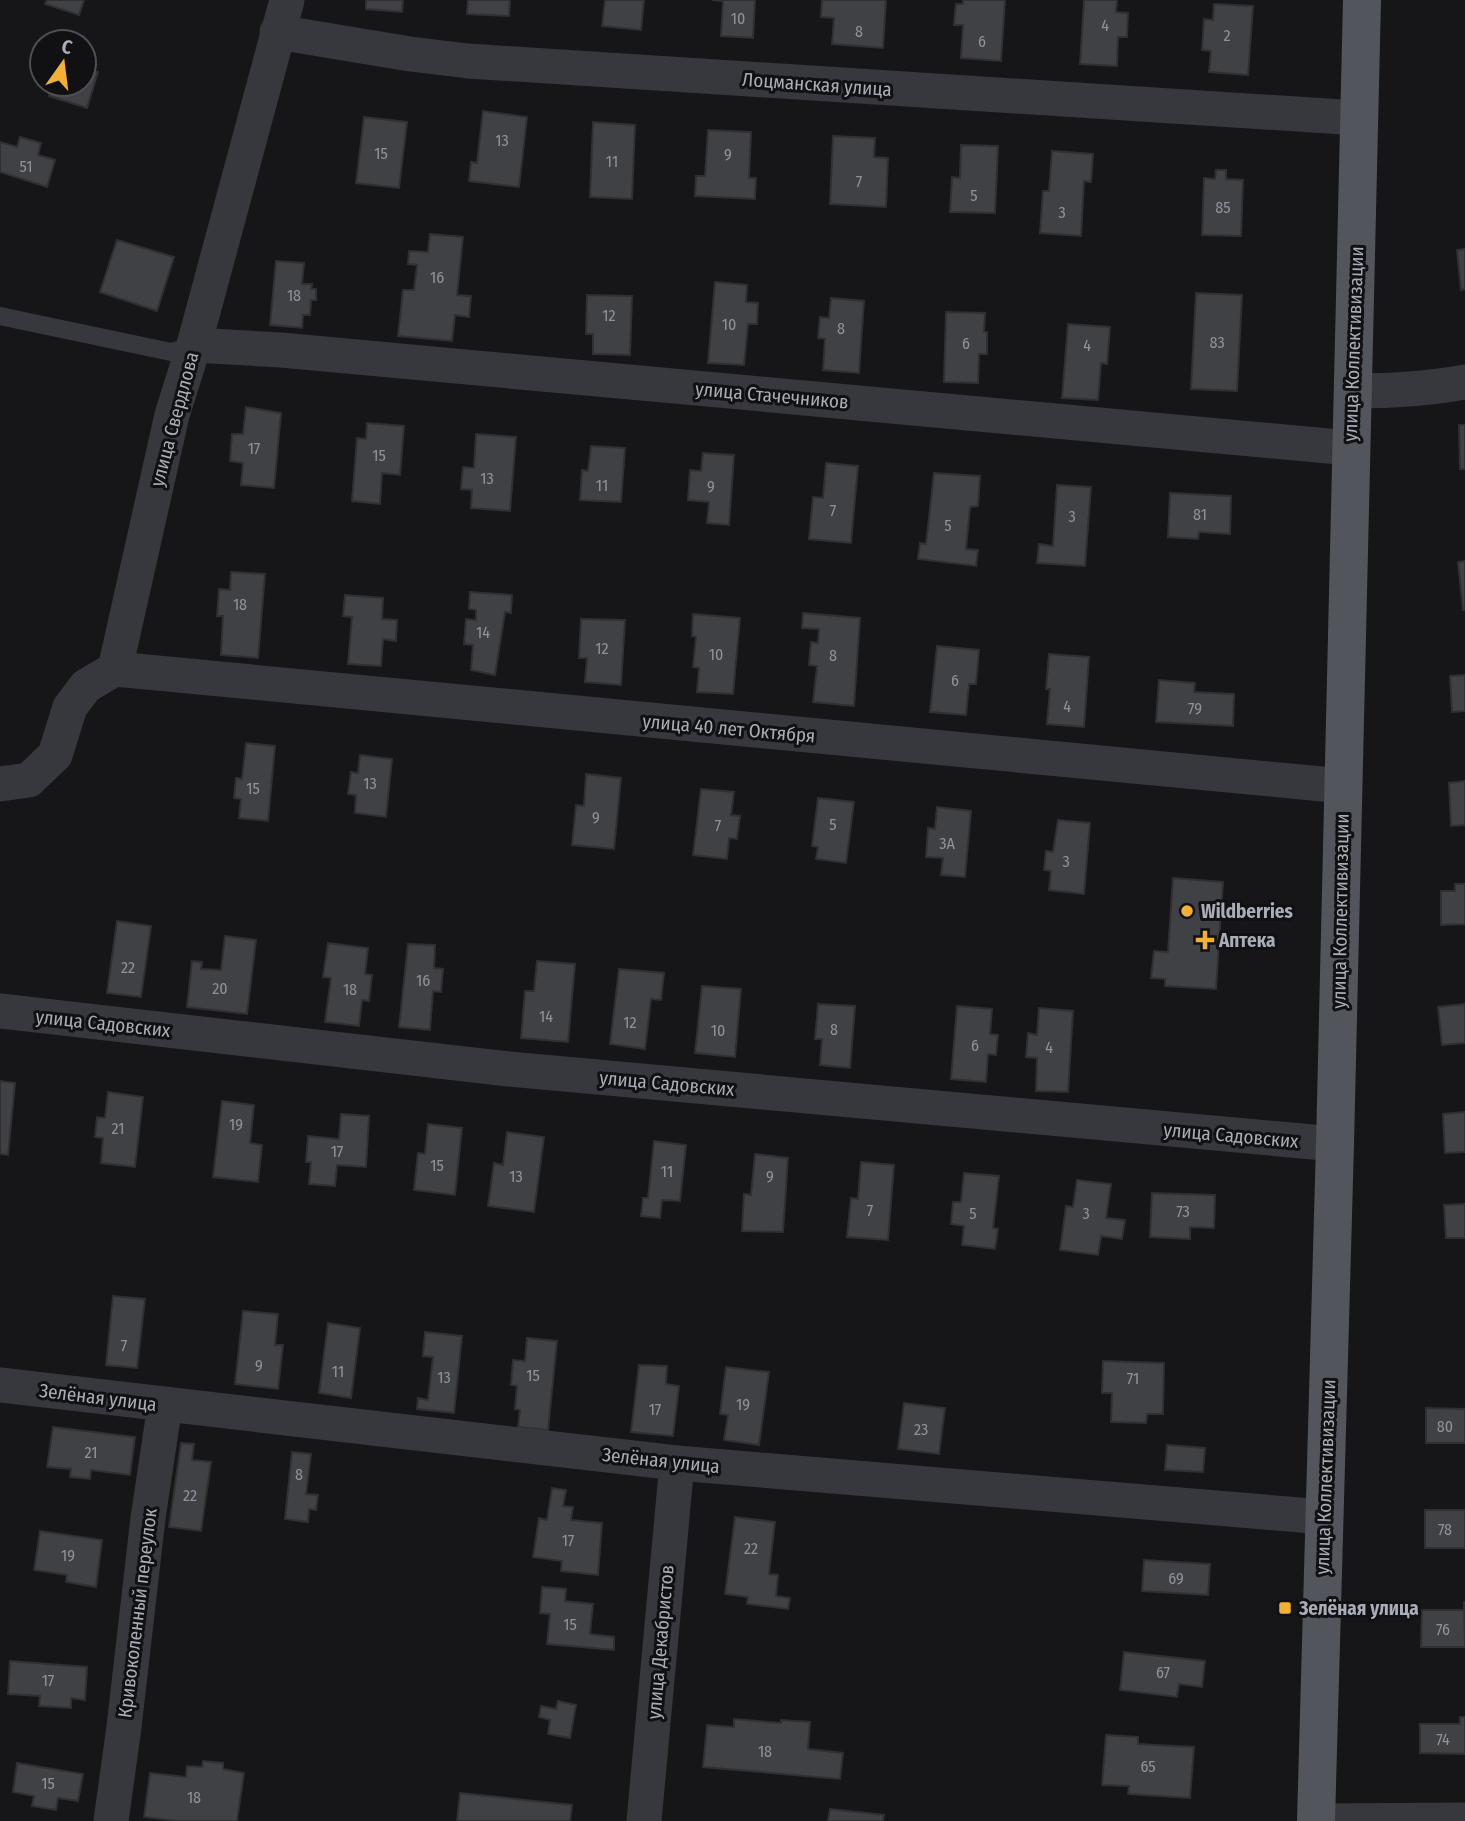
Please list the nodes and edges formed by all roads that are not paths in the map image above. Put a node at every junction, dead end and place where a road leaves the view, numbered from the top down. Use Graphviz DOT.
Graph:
graph roads {
  1 [pos="1362,0"];
  2 [pos="282,16"];
  3 [pos="1359,118"];
  4 [pos="0,316"];
  5 [pos="194,345"];
  6 [pos="1465,382"];
  7 [pos="1353,391"];
  8 [pos="1350,448"];
  9 [pos="115,669"];
  10 [pos="0,784"];
  11 [pos="1343,786"];
  12 [pos="0,1011"];
  13 [pos="1335,1144"];
  14 [pos="0,1385"];
  15 [pos="165,1405"];
  16 [pos="677,1463"];
  17 [pos="1324,1517"];
  18 [pos="1465,1820"];
  19 [pos="111,1821"];
  20 [pos="644,1821"];
  21 [pos="1317,1821"];
  22 [pos="1324,1821"];
  1 -- 3 [label="main road, улица Коллективизации"];
  2 -- 3 [label="street, Лоцманская улица"];
  2 -- 5 [label="street, улица Свердлова"];
  3 -- 7 [label="main road, улица Коллективизации"];
  4 -- 5 [label="lane"];
  5 -- 8 [label="street, улица Стачечников"];
  5 -- 9 [label="street, улица Свердлова"];
  6 -- 7 [label="street"];
  7 -- 8 [label="main road, улица Коллективизации"];
  8 -- 11 [label="main road, улица Коллективизации"];
  9 -- 10 [label="street"];
  9 -- 11 [label="street, улица 40 лет Октября"];
  11 -- 13 [label="main road, улица Коллективизации"];
  12 -- 13 [label="street, улица Садовских"];
  13 -- 17 [label="main road, улица Коллективизации"];
  14 -- 15 [label="street, Зелёная улица"];
  15 -- 16 [label="street, Зелёная улица"];
  15 -- 19 [label="street, Кривоколенный переулок"];
  16 -- 17 [label="street, Зелёная улица"];
  16 -- 20 [label="street, улица Декабристов"];
  17 -- 21 [label="main road, улица Коллективизации"];
  18 -- 22 [label="street"];
}
